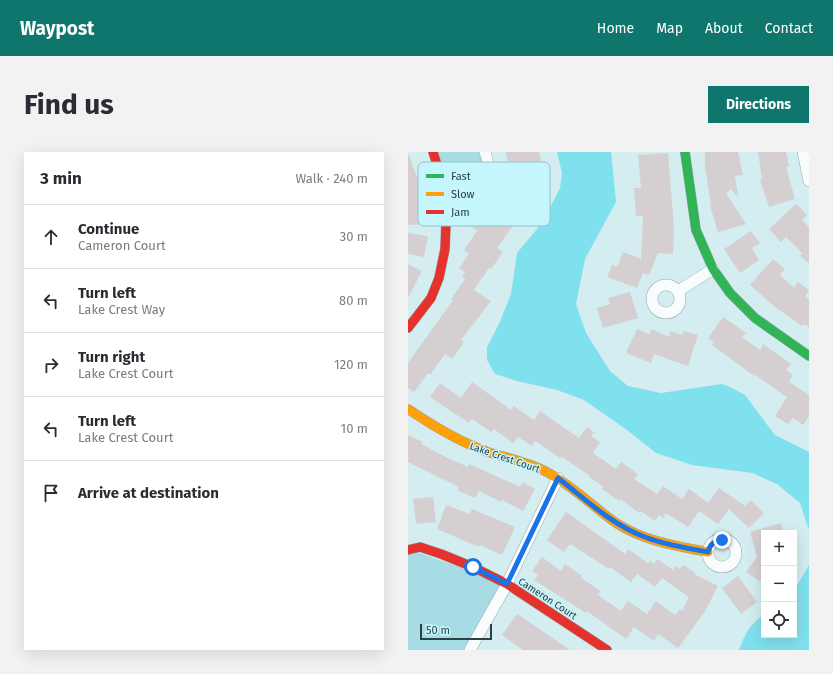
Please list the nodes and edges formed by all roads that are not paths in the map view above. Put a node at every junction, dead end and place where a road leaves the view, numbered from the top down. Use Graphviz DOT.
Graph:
graph roads {
  1 [pos="433,152"];
  2 [pos="485,152"];
  3 [pos="684,152"];
  4 [pos="803,152"];
  5 [pos="436,162"];
  6 [pos="488,162"];
  7 [pos="809,181"];
  8 [pos="445,226"];
  9 [pos="713,269"];
  10 [pos="678,291"];
  11 [pos="408,328"];
  12 [pos="809,356"];
  13 [pos="408,409"];
  14 [pos="558,478"];
  15 [pos="408,550"];
  16 [pos="708,552"];
  17 [pos="507,584"];
  18 [pos="470,650"];
  19 [pos="608,650"];
  1 -- 5 [label="street"];
  2 -- 6 [label="street"];
  3 -- 9 [label="street"];
  4 -- 7 [label="street"];
  8 -- 11 [label="street"];
  9 -- 10 [label="street"];
  9 -- 12 [label="street"];
  13 -- 14 [label="street, Lake Crest Court"];
  14 -- 16 [label="street, Lake Crest Court"];
  14 -- 17 [label="street"];
  15 -- 17 [label="street, Cameron Court"];
  17 -- 18 [label="street"];
  17 -- 19 [label="street, Cameron Court"];
}
